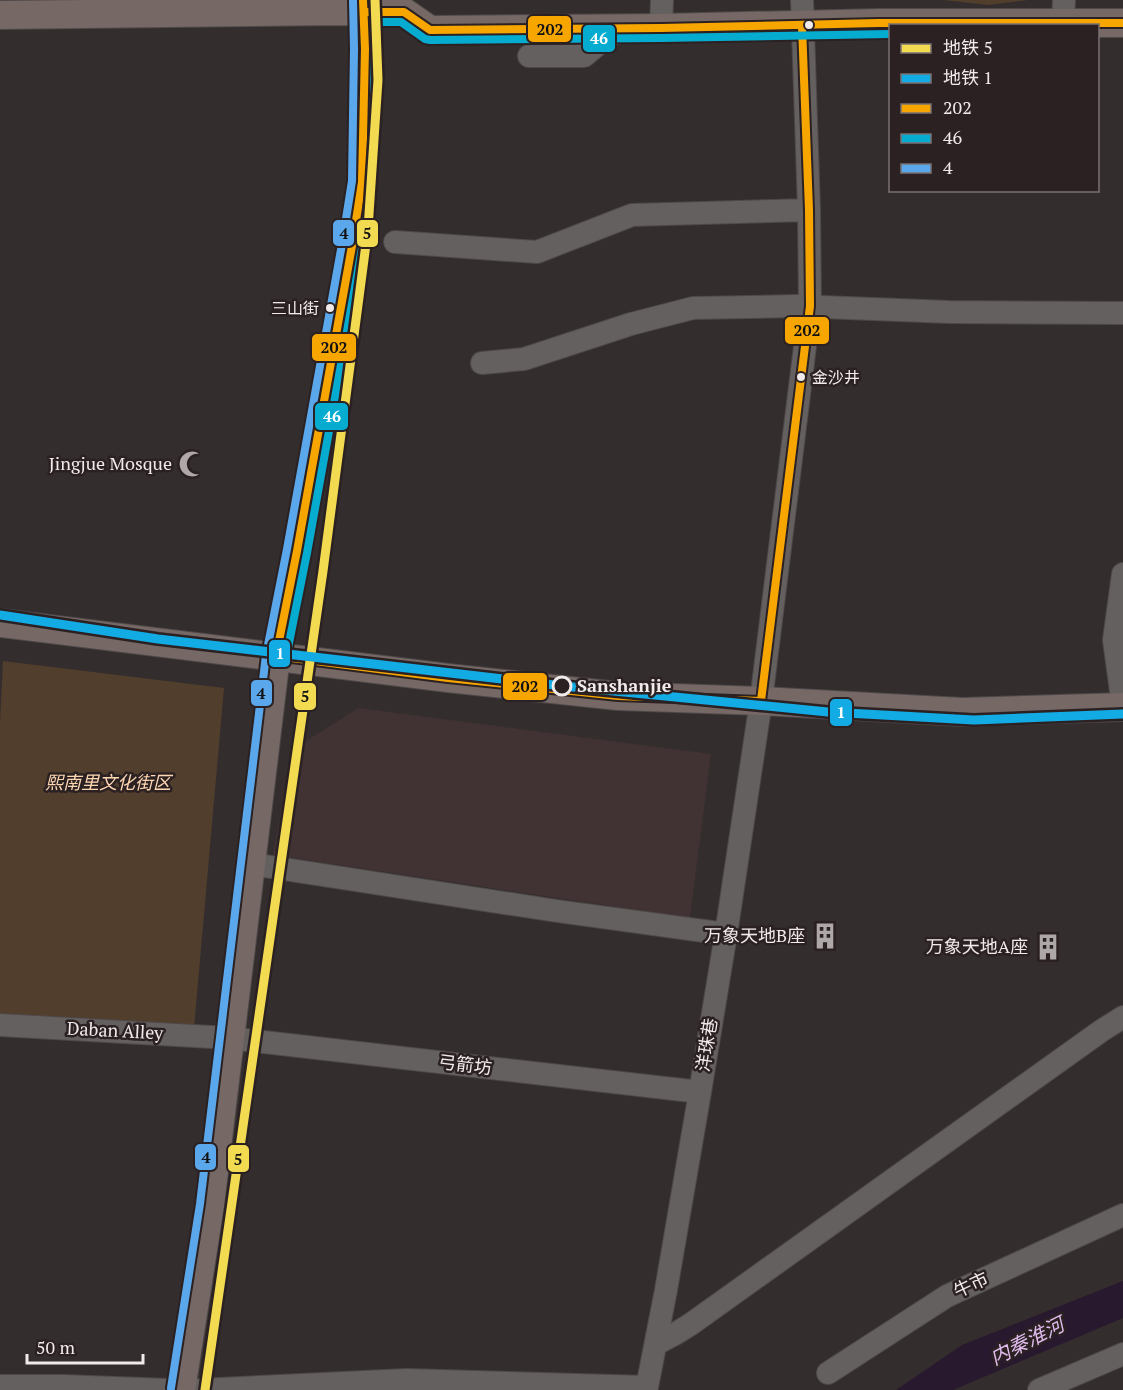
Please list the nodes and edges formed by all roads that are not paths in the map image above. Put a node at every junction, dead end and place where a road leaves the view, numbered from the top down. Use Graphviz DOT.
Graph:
graph roads {
  1 [pos="662,0"];
  2 [pos="364,6"];
  3 [pos="415,6"];
  4 [pos="1063,12"];
  5 [pos="802,13"];
  6 [pos="0,15"];
  7 [pos="1123,23"];
  8 [pos="629,28"];
  9 [pos="661,28"];
  10 [pos="529,56"];
  11 [pos="809,210"];
  12 [pos="395,242"];
  13 [pos="810,306"];
  14 [pos="1123,313"];
  15 [pos="482,363"];
  16 [pos="1123,574"];
  17 [pos="0,623"];
  18 [pos="276,656"];
  19 [pos="761,701"];
  20 [pos="1123,707"];
  21 [pos="251,864"];
  22 [pos="726,934"];
  23 [pos="1123,1017"];
  24 [pos="0,1025"];
  25 [pos="229,1038"];
  26 [pos="700,1092"];
  27 [pos="1123,1215"];
  28 [pos="656,1344"];
  29 [pos="1123,1354"];
  30 [pos="828,1373"];
  31 [pos="405,1385"];
  32 [pos="0,1386"];
  33 [pos="648,1389"];
  34 [pos="168,1390"];
  35 [pos="181,1390"];
  36 [pos="199,1390"];
  37 [pos="1039,1390"];
  1 -- 9 [label="street"];
  2 -- 3 [label="main road"];
  2 -- 6 [label="main road"];
  2 -- 18 [label="main road"];
  3 -- 8 [label="main road"];
  4 -- 5 [label="main road"];
  4 -- 7 [label="main road"];
  5 -- 9 [label="main road"];
  5 -- 11 [label="street"];
  8 -- 9 [label="main road"];
  8 -- 10 [label="street"];
  11 -- 12 [label="street"];
  11 -- 13 [label="street"];
  13 -- 14 [label="street"];
  13 -- 15 [label="street"];
  13 -- 19 [label="street"];
  16 -- 20 [label="street"];
  17 -- 18 [label="main road"];
  18 -- 19 [label="main road"];
  18 -- 21 [label="main road"];
  19 -- 20 [label="main road"];
  19 -- 22 [label="street, 洋珠巷"];
  21 -- 22 [label="street"];
  21 -- 25 [label="main road"];
  22 -- 26 [label="street, 洋珠巷"];
  23 -- 28 [label="street"];
  24 -- 25 [label="street, Daban Alley"];
  25 -- 26 [label="street, 弓箭坊"];
  25 -- 35 [label="main road"];
  26 -- 28 [label="street, 洋珠巷"];
  27 -- 30 [label="street, 牛市"];
  28 -- 33 [label="street, 洋珠巷"];
  29 -- 37 [label="street"];
  31 -- 33 [label="street"];
  31 -- 36 [label="street"];
  32 -- 34 [label="street"];
}
